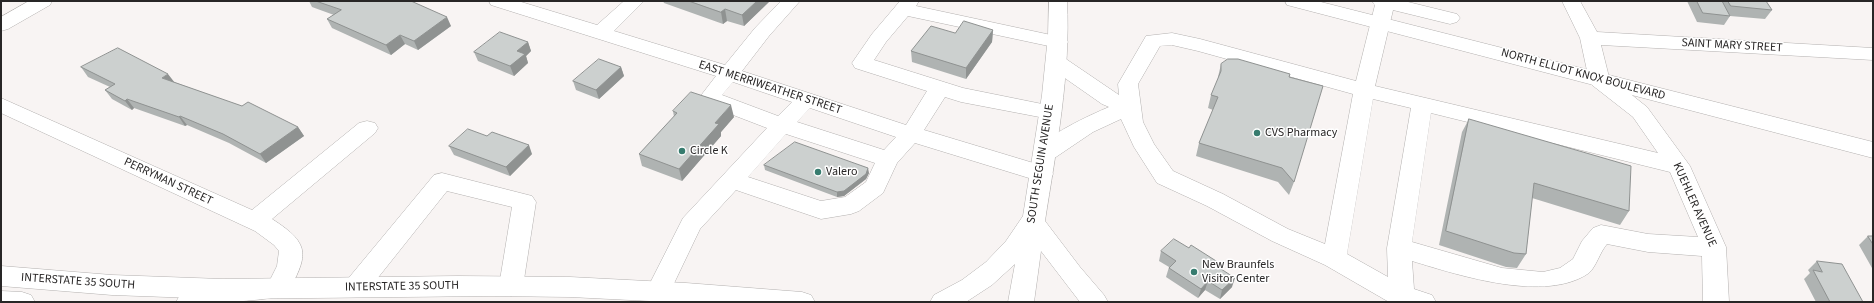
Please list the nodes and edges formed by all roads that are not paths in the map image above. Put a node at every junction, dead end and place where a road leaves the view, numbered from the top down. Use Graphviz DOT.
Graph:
graph roads {
  1 [pos="43,1"];
  2 [pos="498,1"];
  3 [pos="635,1"];
  4 [pos="791,1"];
  5 [pos="1058,1"];
  6 [pos="1294,1"];
  7 [pos="1309,1"];
  8 [pos="1571,1"];
  9 [pos="907,5"];
  10 [pos="1382,8"];
  11 [pos="1334,11"];
  12 [pos="1450,18"];
  13 [pos="1,25"];
  14 [pos="600,33"];
  15 [pos="1590,38"];
  16 [pos="1057,52"];
  17 [pos="1873,54"];
  18 [pos="728,73"];
  19 [pos="1600,80"];
  20 [pos="939,89"];
  21 [pos="1364,90"];
  22 [pos="806,99"];
  23 [pos="1,104"];
  24 [pos="1422,104"];
  25 [pos="1130,108"];
  26 [pos="1050,112"];
  27 [pos="782,125"];
  28 [pos="368,128"];
  29 [pos="910,134"];
  30 [pos="1873,150"];
  31 [pos="888,159"];
  32 [pos="1044,163"];
  33 [pos="1679,166"];
  34 [pos="732,180"];
  35 [pos="254,221"];
  36 [pos="1032,221"];
  37 [pos="1714,247"];
  38 [pos="1399,248"];
  39 [pos="1334,258"];
  40 [pos="1,276"];
  41 [pos="511,286"];
  42 [pos="356,287"];
  43 [pos="278,288"];
  44 [pos="658,291"];
  45 [pos="1409,300"];
  46 [pos="1,301"];
  47 [pos="22,302"];
  48 [pos="188,302"];
  49 [pos="796,302"];
  50 [pos="943,302"];
  51 [pos="1021,302"];
  52 [pos="1095,302"];
  53 [pos="1716,302"];
  1 -- 13 [label="main road"];
  2 -- 14 [label="main road, EAST MERRIWEATHER STREET"];
  3 -- 14 [label="main road"];
  4 -- 18 [label="main road"];
  5 -- 16 [label="main road, SOUTH SEGUIN AVENUE"];
  6 -- 11 [label="main road, NORTH ELLIOT KNOX BOULEVARD"];
  7 -- 11 [label="main road"];
  8 -- 15 [label="main road"];
  9 -- 16 [label="main road"];
  9 -- 20 [label="main road"];
  10 -- 11 [label="main road, NORTH ELLIOT KNOX BOULEVARD"];
  10 -- 12 [label="main road"];
  10 -- 19 [label="main road, NORTH ELLIOT KNOX BOULEVARD"];
  10 -- 21 [label="main road"];
  14 -- 18 [label="main road, EAST MERRIWEATHER STREET"];
  15 -- 17 [label="main road, SAINT MARY STREET"];
  15 -- 19 [label="main road"];
  16 -- 25 [label="main road"];
  16 -- 26 [label="main road, SOUTH SEGUIN AVENUE"];
  18 -- 22 [label="main road, EAST MERRIWEATHER STREET"];
  18 -- 27 [label="main road"];
  19 -- 30 [label="main road, NORTH ELLIOT KNOX BOULEVARD"];
  19 -- 33 [label="main road, KUEHLER AVENUE"];
  20 -- 26 [label="main road"];
  20 -- 29 [label="main road"];
  21 -- 24 [label="main road"];
  21 -- 25 [label="main road"];
  21 -- 39 [label="main road"];
  22 -- 27 [label="main road"];
  22 -- 29 [label="main road, EAST MERRIWEATHER STREET"];
  23 -- 35 [label="main road, PERRYMAN STREET"];
  24 -- 33 [label="main road"];
  24 -- 38 [label="main road"];
  25 -- 32 [label="main road"];
  25 -- 39 [label="main road"];
  26 -- 32 [label="main road, SOUTH SEGUIN AVENUE"];
  27 -- 31 [label="main road"];
  27 -- 34 [label="main road"];
  28 -- 35 [label="main road"];
  29 -- 31 [label="main road"];
  29 -- 32 [label="main road, EAST MERRIWEATHER STREET"];
  31 -- 34 [label="main road"];
  32 -- 36 [label="main road, SOUTH SEGUIN AVENUE"];
  33 -- 37 [label="main road, KUEHLER AVENUE"];
  34 -- 44 [label="main road"];
  35 -- 43 [label="main road, PERRYMAN STREET"];
  36 -- 50 [label="main road"];
  36 -- 51 [label="main road, SOUTH SEGUIN AVENUE"];
  36 -- 52 [label="main road"];
  37 -- 38 [label="main road"];
  37 -- 53 [label="main road, KUEHLER AVENUE"];
  38 -- 45 [label="main road"];
  39 -- 45 [label="main road"];
  40 -- 43 [label="main road, INTERSTATE 35 SOUTH"];
  41 -- 42 [label="main road, INTERSTATE 35 SOUTH"];
  41 -- 42 [label="main road"];
  41 -- 44 [label="main road, INTERSTATE 35 SOUTH"];
  42 -- 43 [label="main road, INTERSTATE 35 SOUTH"];
  43 -- 48 [label="main road"];
  44 -- 49 [label="main road, INTERSTATE 35 SOUTH"];
  46 -- 47 [label="main road"];
}
